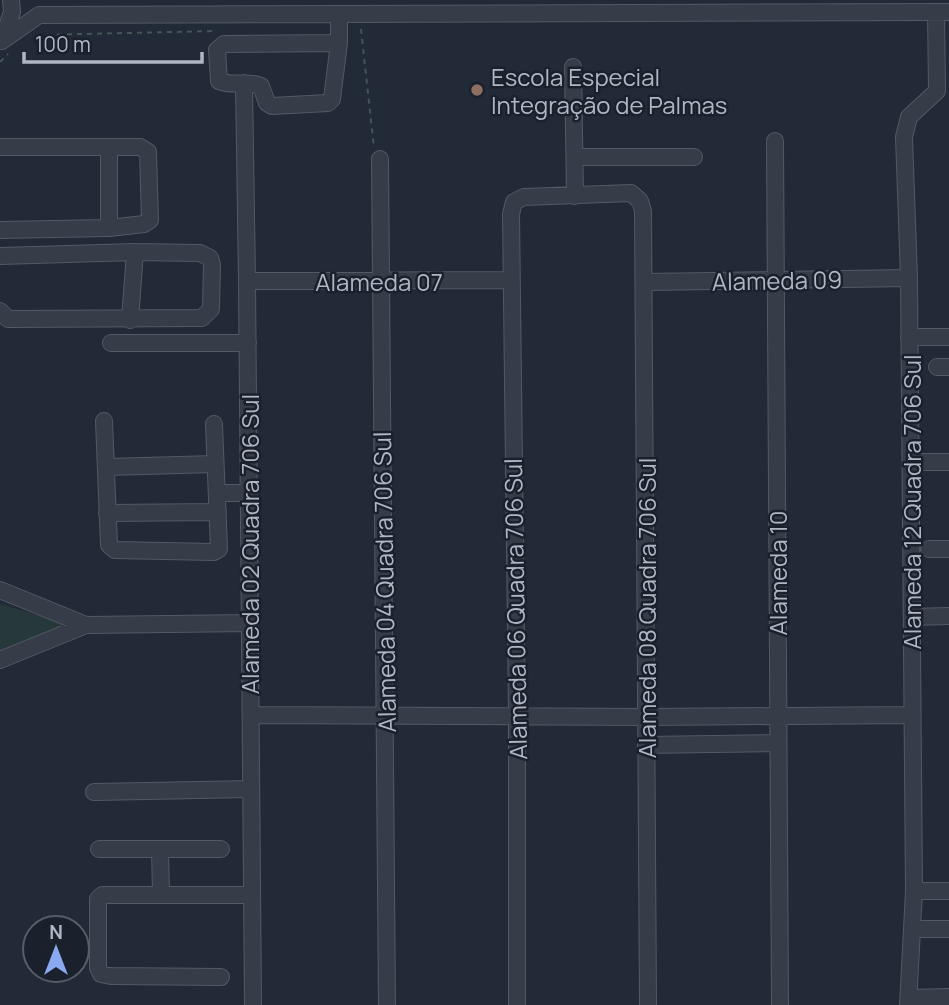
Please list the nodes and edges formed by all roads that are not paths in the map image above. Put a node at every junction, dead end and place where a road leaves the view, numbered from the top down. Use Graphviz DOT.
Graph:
graph roads {
  1 [pos="11,0"];
  2 [pos="942,12"];
  3 [pos="339,14"];
  4 [pos="339,43"];
  5 [pos="4,45"];
  6 [pos="573,67"];
  7 [pos="244,83"];
  8 [pos="775,141"];
  9 [pos="0,147"];
  10 [pos="109,147"];
  11 [pos="575,157"];
  12 [pos="694,157"];
  13 [pos="380,159"];
  14 [pos="575,196"];
  15 [pos="109,228"];
  16 [pos="0,230"];
  17 [pos="135,252"];
  18 [pos="0,262"];
  19 [pos="909,278"];
  20 [pos="512,280"];
  21 [pos="775,280"];
  22 [pos="247,281"];
  23 [pos="381,282"];
  24 [pos="644,282"];
  25 [pos="0,311"];
  26 [pos="130,320"];
  27 [pos="909,337"];
  28 [pos="949,337"];
  29 [pos="111,343"];
  30 [pos="248,343"];
  31 [pos="104,421"];
  32 [pos="214,424"];
  33 [pos="911,462"];
  34 [pos="949,462"];
  35 [pos="215,464"];
  36 [pos="107,467"];
  37 [pos="217,493"];
  38 [pos="249,493"];
  39 [pos="218,512"];
  40 [pos="107,513"];
  41 [pos="929,549"];
  42 [pos="949,549"];
  43 [pos="0,590"];
  44 [pos="912,617"];
  45 [pos="949,617"];
  46 [pos="250,624"];
  47 [pos="86,625"];
  48 [pos="0,660"];
  49 [pos="251,715"];
  50 [pos="385,715"];
  51 [pos="777,715"];
  52 [pos="912,715"];
  53 [pos="517,716"];
  54 [pos="646,717"];
  55 [pos="778,743"];
  56 [pos="646,745"];
  57 [pos="251,789"];
  58 [pos="94,792"];
  59 [pos="99,849"];
  60 [pos="160,849"];
  61 [pos="221,849"];
  62 [pos="914,891"];
  63 [pos="949,891"];
  64 [pos="161,895"];
  65 [pos="252,895"];
  66 [pos="912,929"];
  67 [pos="949,929"];
  68 [pos="221,976"];
  69 [pos="949,997"];
  70 [pos="909,1001"];
  71 [pos="253,1005"];
  72 [pos="387,1005"];
  73 [pos="517,1005"];
  74 [pos="648,1005"];
  75 [pos="780,1005"];
  1 -- 5 [label="street"];
  2 -- 3 [label="street"];
  2 -- 19 [label="street, Alameda 12 Quadra 706 Sul"];
  3 -- 4 [label="street"];
  3 -- 5 [label="street"];
  4 -- 7 [label="street"];
  4 -- 7 [label="street"];
  6 -- 11 [label="street"];
  7 -- 22 [label="street, Alameda 02 Quadra 706 Sul"];
  8 -- 21 [label="street, Alameda 10"];
  9 -- 10 [label="street"];
  10 -- 15 [label="street"];
  10 -- 15 [label="street"];
  11 -- 12 [label="street"];
  11 -- 14 [label="street"];
  13 -- 23 [label="street, Alameda 04 Quadra 706 Sul"];
  14 -- 20 [label="street, Alameda 06 Quadra 706 Sul"];
  14 -- 24 [label="street, Alameda 08 Quadra 706 Sul"];
  15 -- 16 [label="street"];
  17 -- 18 [label="street"];
  17 -- 26 [label="street"];
  17 -- 26 [label="street"];
  19 -- 21 [label="street, Alameda 09"];
  19 -- 27 [label="street, Alameda 12 Quadra 706 Sul"];
  20 -- 23 [label="street, Alameda 07"];
  20 -- 53 [label="street, Alameda 06 Quadra 706 Sul"];
  21 -- 24 [label="street, Alameda 09"];
  21 -- 51 [label="street, Alameda 10"];
  22 -- 23 [label="street, Alameda 07"];
  22 -- 30 [label="street, Alameda 02 Quadra 706 Sul"];
  23 -- 50 [label="street, Alameda 04 Quadra 706 Sul"];
  24 -- 54 [label="street, Alameda 08 Quadra 706 Sul"];
  25 -- 26 [label="street"];
  27 -- 28 [label="street"];
  27 -- 33 [label="street, Alameda 12 Quadra 706 Sul"];
  29 -- 30 [label="street"];
  30 -- 38 [label="street, Alameda 02 Quadra 706 Sul"];
  31 -- 36 [label="street"];
  32 -- 35 [label="street"];
  33 -- 34 [label="street"];
  33 -- 44 [label="street, Alameda 12 Quadra 706 Sul"];
  35 -- 36 [label="street"];
  35 -- 37 [label="street"];
  36 -- 40 [label="street"];
  37 -- 38 [label="street"];
  37 -- 39 [label="street"];
  38 -- 46 [label="street, Alameda 02 Quadra 706 Sul"];
  39 -- 40 [label="street"];
  39 -- 40 [label="street"];
  41 -- 42 [label="street"];
  43 -- 47 [label="street"];
  44 -- 45 [label="street"];
  44 -- 52 [label="street, Alameda 12 Quadra 706 Sul"];
  46 -- 47 [label="street"];
  46 -- 49 [label="street, Alameda 02 Quadra 706 Sul"];
  47 -- 48 [label="street"];
  49 -- 50 [label="street"];
  49 -- 57 [label="street, Alameda 02 Quadra 706 Sul"];
  50 -- 53 [label="street"];
  50 -- 72 [label="street, Alameda 04 Quadra 706 Sul"];
  51 -- 52 [label="street"];
  51 -- 54 [label="street"];
  51 -- 55 [label="street, Alameda 10"];
  52 -- 62 [label="street, Alameda 12 Quadra 706 Sul"];
  53 -- 54 [label="street"];
  53 -- 73 [label="street, Alameda 06 Quadra 706 Sul"];
  54 -- 56 [label="street, Alameda 08 Quadra 706 Sul"];
  55 -- 56 [label="street"];
  55 -- 75 [label="street, Alameda 10"];
  56 -- 74 [label="street, Alameda 08 Quadra 706 Sul"];
  57 -- 58 [label="street"];
  57 -- 65 [label="street, Alameda 02 Quadra 706 Sul"];
  59 -- 60 [label="street"];
  60 -- 61 [label="street"];
  60 -- 64 [label="street"];
  62 -- 63 [label="street"];
  62 -- 66 [label="street, Alameda 12 Quadra 706 Sul"];
  64 -- 65 [label="street"];
  64 -- 68 [label="street"];
  65 -- 71 [label="street, Alameda 02 Quadra 706 Sul"];
  66 -- 67 [label="street"];
  66 -- 70 [label="street, Alameda 12 Quadra 706 Sul"];
  69 -- 70 [label="street"];
}
